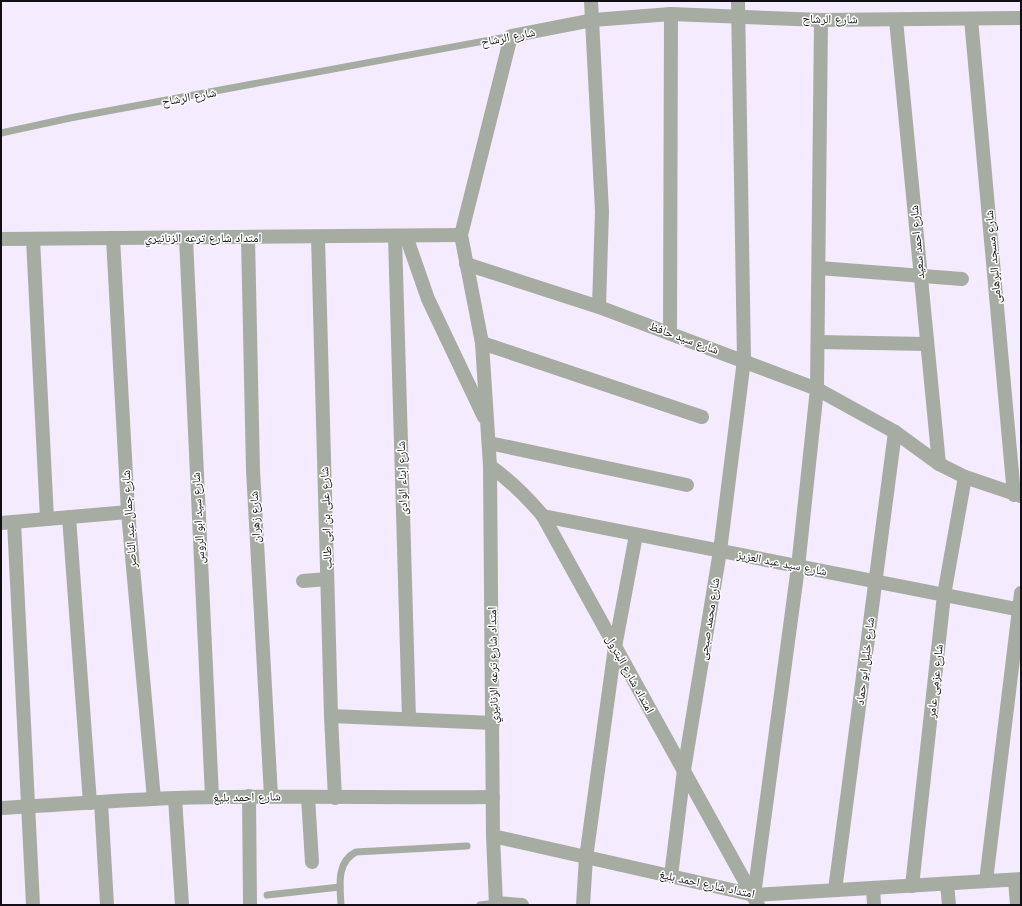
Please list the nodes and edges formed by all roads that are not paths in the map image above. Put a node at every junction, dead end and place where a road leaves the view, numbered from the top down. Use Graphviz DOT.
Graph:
graph roads {
  1 [pos="591,1"];
  2 [pos="738,1"];
  3 [pos="671,14"];
  4 [pos="737,16"];
  5 [pos="1021,18"];
  6 [pos="971,19"];
  7 [pos="593,20"];
  8 [pos="821,20"];
  9 [pos="896,20"];
  10 [pos="511,36"];
  11 [pos="1,133"];
  12 [pos="461,235"];
  13 [pos="400,236"];
  14 [pos="318,237"];
  15 [pos="113,238"];
  16 [pos="186,238"];
  17 [pos="248,238"];
  18 [pos="1,239"];
  19 [pos="33,239"];
  20 [pos="466,264"];
  21 [pos="819,268"];
  22 [pos="920,276"];
  23 [pos="962,279"];
  24 [pos="599,307"];
  25 [pos="670,333"];
  26 [pos="819,342"];
  27 [pos="482,343"];
  28 [pos="927,344"];
  29 [pos="744,360"];
  30 [pos="817,388"];
  31 [pos="702,417"];
  32 [pos="488,424"];
  33 [pos="895,432"];
  34 [pos="489,443"];
  35 [pos="939,464"];
  36 [pos="490,466"];
  37 [pos="965,478"];
  38 [pos="687,485"];
  39 [pos="1018,495"];
  40 [pos="128,512"];
  41 [pos="543,516"];
  42 [pos="69,517"];
  43 [pos="46,519"];
  44 [pos="8,522"];
  45 [pos="636,535"];
  46 [pos="720,551"];
  47 [pos="798,567"];
  48 [pos="327,579"];
  49 [pos="303,581"];
  50 [pos="875,582"];
  51 [pos="1021,593"];
  52 [pos="944,595"];
  53 [pos="1020,610"];
  54 [pos="615,646"];
  55 [pos="331,716"];
  56 [pos="409,719"];
  57 [pos="493,722"];
  58 [pos="684,770"];
  59 [pos="249,796"];
  60 [pos="271,796"];
  61 [pos="212,797"];
  62 [pos="308,797"];
  63 [pos="493,797"];
  64 [pos="175,798"];
  65 [pos="335,798"];
  66 [pos="154,799"];
  67 [pos="95,802"];
  68 [pos="28,807"];
  69 [pos="1,808"];
  70 [pos="493,836"];
  71 [pos="467,846"];
  72 [pos="586,858"];
  73 [pos="312,862"];
  74 [pos="671,876"];
  75 [pos="1018,879"];
  76 [pos="986,881"];
  77 [pos="947,884"];
  78 [pos="912,886"];
  79 [pos="340,887"];
  80 [pos="872,888"];
  81 [pos="835,890"];
  82 [pos="267,895"];
  83 [pos="756,900"];
  84 [pos="496,904"];
  85 [pos="33,905"];
  86 [pos="107,905"];
  87 [pos="182,905"];
  88 [pos="250,905"];
  89 [pos="341,905"];
  90 [pos="480,905"];
  91 [pos="522,905"];
  92 [pos="583,905"];
  93 [pos="874,905"];
  94 [pos="949,905"];
  95 [pos="1017,905"];
  1 -- 7 [label="street"];
  2 -- 4 [label="street, شارع محمد صبحى"];
  3 -- 4 [label="street, شارع الرشاح"];
  3 -- 7 [label="street, شارع الرشاح"];
  3 -- 25 [label="street"];
  4 -- 8 [label="street, شارع الرشاح"];
  4 -- 29 [label="street, شارع محمد صبحى"];
  5 -- 6 [label="street, شارع الرشاح"];
  6 -- 9 [label="street, شارع الرشاح"];
  6 -- 39 [label="street, شارع مسجد البرهامى"];
  7 -- 10 [label="street, شارع الرشاح"];
  7 -- 24 [label="street"];
  8 -- 9 [label="street, شارع الرشاح"];
  8 -- 21 [label="street"];
  9 -- 22 [label="street, شارع احمد سعيد"];
  10 -- 11 [label="lane, شارع الرشاح"];
  10 -- 12 [label="street, امتداد شارع ترعه الزنانيري"];
  12 -- 13 [label="street, امتداد شارع ترعه الزنانيري"];
  12 -- 20 [label="street, امتداد شارع ترعه الزنانيري"];
  13 -- 14 [label="street, امتداد شارع ترعه الزنانيري"];
  13 -- 32 [label="street, امتداد شارع ترعه الزنانيري"];
  13 -- 56 [label="street, شارع ابناء الوادى"];
  14 -- 17 [label="street, امتداد شارع ترعه الزنانيري"];
  14 -- 48 [label="street, شارع على بن ابى طالب"];
  15 -- 16 [label="street, امتداد شارع ترعه الزنانيري"];
  15 -- 19 [label="street, امتداد شارع ترعه الزنانيري"];
  15 -- 40 [label="street, شارع جمال عبد الناصر"];
  16 -- 17 [label="street, امتداد شارع ترعه الزنانيري"];
  16 -- 61 [label="street, شارع سيد ابو الروس"];
  17 -- 60 [label="street, شارع زهران"];
  18 -- 19 [label="street, امتداد شارع ترعه الزنانيري"];
  19 -- 43 [label="street"];
  20 -- 24 [label="street, شارع سيد حافظ"];
  20 -- 27 [label="street, امتداد شارع ترعه الزنانيري"];
  21 -- 22 [label="street"];
  21 -- 26 [label="street"];
  22 -- 23 [label="street"];
  22 -- 28 [label="street, شارع احمد سعيد"];
  24 -- 25 [label="street, شارع سيد حافظ"];
  25 -- 29 [label="street, شارع سيد حافظ"];
  26 -- 28 [label="street"];
  26 -- 30 [label="street"];
  27 -- 31 [label="street"];
  27 -- 32 [label="street, امتداد شارع ترعه الزنانيري"];
  28 -- 35 [label="street, شارع احمد سعيد"];
  29 -- 30 [label="street, شارع سيد حافظ"];
  29 -- 46 [label="street, شارع محمد صبحى"];
  30 -- 33 [label="street, شارع سيد حافظ"];
  30 -- 47 [label="street"];
  32 -- 34 [label="street, امتداد شارع ترعه الزنانيري"];
  33 -- 35 [label="street, شارع سيد حافظ"];
  33 -- 50 [label="street, شارع خليل ابو حماد"];
  34 -- 36 [label="street, امتداد شارع ترعه الزنانيري"];
  34 -- 38 [label="street"];
  35 -- 37 [label="street, شارع سيد حافظ"];
  36 -- 41 [label="street, امتداد شارع البترول"];
  36 -- 57 [label="street, امتداد شارع ترعه الزنانيري"];
  37 -- 39 [label="street, شارع سيد حافظ"];
  37 -- 52 [label="street, شارع عزمى عامر"];
  40 -- 42 [label="street"];
  40 -- 66 [label="street, شارع جمال عبد الناصر"];
  41 -- 45 [label="street, شارع سيد عبد العزيز"];
  41 -- 54 [label="street, امتداد شارع البترول"];
  42 -- 43 [label="street"];
  42 -- 67 [label="street"];
  43 -- 44 [label="street"];
  44 -- 68 [label="street"];
  45 -- 46 [label="street, شارع سيد عبد العزيز"];
  45 -- 54 [label="street"];
  46 -- 47 [label="street, شارع سيد عبد العزيز"];
  46 -- 58 [label="street, شارع محمد صبحى"];
  47 -- 50 [label="street, شارع سيد عبد العزيز"];
  47 -- 83 [label="street"];
  48 -- 49 [label="street"];
  48 -- 55 [label="street, شارع على بن ابى طالب"];
  50 -- 52 [label="street, شارع سيد عبد العزيز"];
  50 -- 81 [label="street, شارع خليل ابو حماد"];
  51 -- 53 [label="street"];
  52 -- 53 [label="street, شارع سيد عبد العزيز"];
  52 -- 78 [label="street, شارع عزمى عامر"];
  53 -- 76 [label="street"];
  54 -- 58 [label="street, امتداد شارع البترول"];
  54 -- 72 [label="street"];
  55 -- 56 [label="street"];
  55 -- 65 [label="street, شارع على بن ابى طالب"];
  56 -- 57 [label="street"];
  57 -- 63 [label="street, امتداد شارع ترعه الزنانيري"];
  58 -- 74 [label="street, شارع محمد صبحى"];
  58 -- 83 [label="street, امتداد شارع البترول"];
  59 -- 60 [label="street, شارع احمد بليغ"];
  59 -- 61 [label="street, شارع احمد بليغ"];
  59 -- 88 [label="street"];
  60 -- 62 [label="street, شارع احمد بليغ"];
  61 -- 64 [label="street, شارع احمد بليغ"];
  62 -- 65 [label="street, شارع احمد بليغ"];
  62 -- 73 [label="street"];
  63 -- 65 [label="street, شارع احمد بليغ"];
  63 -- 70 [label="street, امتداد شارع ترعه الزنانيري"];
  64 -- 66 [label="street, شارع احمد بليغ"];
  64 -- 87 [label="street"];
  66 -- 67 [label="street, شارع احمد بليغ"];
  67 -- 68 [label="street, شارع احمد بليغ"];
  67 -- 86 [label="street"];
  68 -- 69 [label="street, شارع احمد بليغ"];
  68 -- 85 [label="street"];
  70 -- 72 [label="street, امتداد شارع احمد بليغ"];
  70 -- 84 [label="street, امتداد شارع ترعه الزنانيري"];
  71 -- 79 [label="lane"];
  72 -- 74 [label="street, امتداد شارع احمد بليغ"];
  72 -- 92 [label="street"];
  74 -- 83 [label="street, امتداد شارع احمد بليغ"];
  75 -- 76 [label="street, امتداد شارع احمد بليغ"];
  75 -- 95 [label="street"];
  76 -- 77 [label="street, امتداد شارع احمد بليغ"];
  77 -- 78 [label="street, امتداد شارع احمد بليغ"];
  77 -- 94 [label="street"];
  78 -- 80 [label="street, امتداد شارع احمد بليغ"];
  79 -- 82 [label="lane"];
  79 -- 89 [label="lane"];
  80 -- 81 [label="street, امتداد شارع احمد بليغ"];
  80 -- 93 [label="street"];
  81 -- 83 [label="street, امتداد شارع احمد بليغ"];
  84 -- 90 [label="lane"];
  84 -- 91 [label="street"];
}
